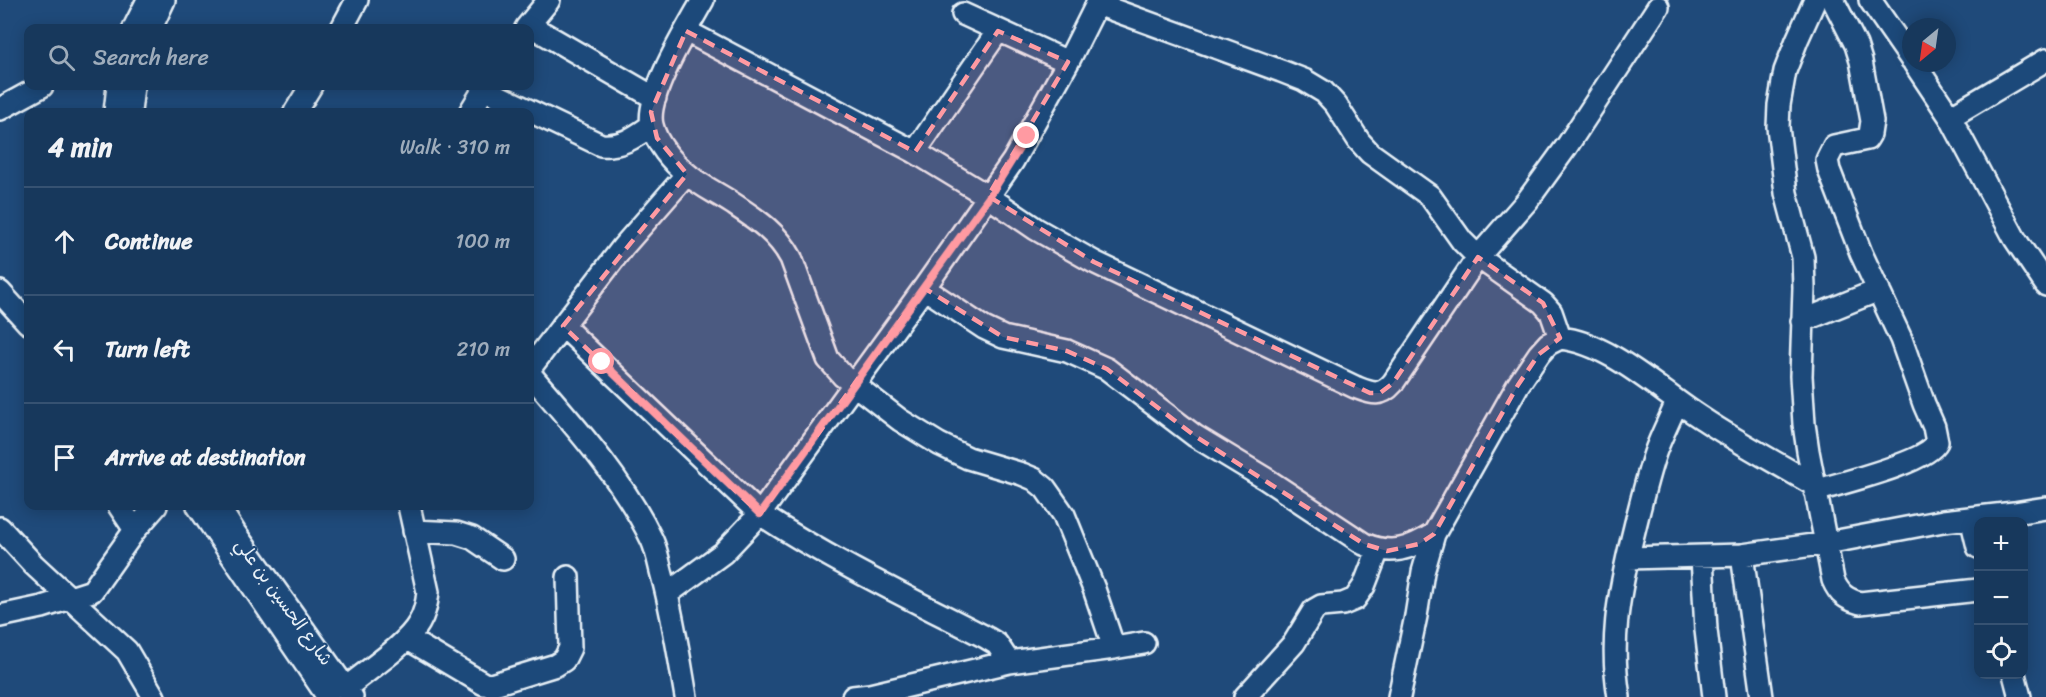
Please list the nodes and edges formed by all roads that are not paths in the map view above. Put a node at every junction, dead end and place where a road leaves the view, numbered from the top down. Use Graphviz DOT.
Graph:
graph roads {
  1 [pos="148,0"];
  2 [pos="164,0"];
  3 [pos="357,0"];
  4 [pos="549,0"];
  5 [pos="703,0"];
  6 [pos="1815,0"];
  7 [pos="1833,0"];
  8 [pos="1870,0"];
  9 [pos="1098,2"];
  10 [pos="1658,7"];
  11 [pos="963,14"];
  12 [pos="136,24"];
  13 [pos="153,24"];
  14 [pos="344,24"];
  15 [pos="529,24"];
  16 [pos="534,31"];
  17 [pos="686,31"];
  18 [pos="998,31"];
  19 [pos="1902,46"];
  20 [pos="2046,60"];
  21 [pos="1068,62"];
  22 [pos="1920,72"];
  23 [pos="35,90"];
  24 [pos="118,90"];
  25 [pos="133,90"];
  26 [pos="308,90"];
  27 [pos="483,90"];
  28 [pos="491,90"];
  29 [pos="655,98"];
  30 [pos="115,108"];
  31 [pos="130,108"];
  32 [pos="297,108"];
  33 [pos="472,108"];
  34 [pos="527,108"];
  35 [pos="0,109"];
  36 [pos="534,112"];
  37 [pos="1950,117"];
  38 [pos="652,125"];
  39 [pos="915,152"];
  40 [pos="687,174"];
  41 [pos="989,197"];
  42 [pos="1478,257"];
  43 [pos="2046,285"];
  44 [pos="924,288"];
  45 [pos="1879,290"];
  46 [pos="0,292"];
  47 [pos="24,319"];
  48 [pos="1802,321"];
  49 [pos="563,326"];
  50 [pos="1560,338"];
  51 [pos="534,363"];
  52 [pos="534,379"];
  53 [pos="854,384"];
  54 [pos="1677,402"];
  55 [pos="1815,488"];
  56 [pos="2046,508"];
  57 [pos="122,510"];
  58 [pos="152,510"];
  59 [pos="201,510"];
  60 [pos="221,510"];
  61 [pos="410,510"];
  62 [pos="760,514"];
  63 [pos="1971,518"];
  64 [pos="0,528"];
  65 [pos="135,530"];
  66 [pos="1974,530"];
  67 [pos="414,531"];
  68 [pos="1434,534"];
  69 [pos="1827,543"];
  70 [pos="1378,550"];
  71 [pos="1742,555"];
  72 [pos="1702,557"];
  73 [pos="1628,558"];
  74 [pos="503,559"];
  75 [pos="568,577"];
  76 [pos="1974,590"];
  77 [pos="667,594"];
  78 [pos="69,598"];
  79 [pos="0,615"];
  80 [pos="408,639"];
  81 [pos="1144,643"];
  82 [pos="1114,648"];
  83 [pos="1009,662"];
  84 [pos="2015,679"];
  85 [pos="934,689"];
  86 [pos="342,694"];
  87 [pos="154,697"];
  88 [pos="686,697"];
  89 [pos="853,697"];
  90 [pos="1245,697"];
  91 [pos="1398,697"];
  92 [pos="1618,697"];
  93 [pos="1714,697"];
  94 [pos="1762,697"];
  95 [pos="2020,697"];
  1 -- 12 [label="street"];
  2 -- 13 [label="street"];
  3 -- 14 [label="street"];
  4 -- 15 [label="street"];
  5 -- 17 [label="street"];
  6 -- 48 [label="street"];
  7 -- 45 [label="street"];
  8 -- 19 [label="street"];
  9 -- 21 [label="street"];
  9 -- 42 [label="street"];
  10 -- 42 [label="street"];
  11 -- 18 [label="street"];
  16 -- 29 [label="street"];
  17 -- 29 [label="street"];
  17 -- 39 [label="street"];
  18 -- 21 [label="street"];
  18 -- 39 [label="street"];
  20 -- 37 [label="street"];
  21 -- 41 [label="street"];
  22 -- 37 [label="street"];
  23 -- 35 [label="street"];
  24 -- 30 [label="street"];
  25 -- 31 [label="street"];
  26 -- 32 [label="street"];
  27 -- 33 [label="street"];
  28 -- 34 [label="street"];
  29 -- 38 [label="street"];
  36 -- 38 [label="street"];
  37 -- 43 [label="street"];
  38 -- 40 [label="street"];
  39 -- 41 [label="street"];
  40 -- 49 [label="street"];
  40 -- 53 [label="street"];
  41 -- 42 [label="street"];
  41 -- 44 [label="street"];
  42 -- 50 [label="street"];
  44 -- 53 [label="street"];
  44 -- 70 [label="street"];
  45 -- 48 [label="street"];
  45 -- 55 [label="street"];
  46 -- 47 [label="street"];
  48 -- 55 [label="street"];
  49 -- 51 [label="street"];
  49 -- 62 [label="street"];
  50 -- 54 [label="street"];
  50 -- 68 [label="street"];
  52 -- 77 [label="street"];
  53 -- 62 [label="street"];
  53 -- 82 [label="street"];
  54 -- 55 [label="street"];
  54 -- 73 [label="street"];
  55 -- 69 [label="street"];
  56 -- 63 [label="street"];
  57 -- 65 [label="street"];
  58 -- 65 [label="street"];
  59 -- 86 [label="street, شارع الحسين بن علي"];
  60 -- 86 [label="street, شارع الحسين بن علي"];
  61 -- 67 [label="street"];
  62 -- 77 [label="street"];
  62 -- 83 [label="street"];
  63 -- 66 [label="street"];
  63 -- 69 [label="street"];
  64 -- 78 [label="street"];
  65 -- 78 [label="street"];
  67 -- 74 [label="street"];
  67 -- 80 [label="street"];
  68 -- 70 [label="street"];
  68 -- 91 [label="street"];
  69 -- 71 [label="street"];
  69 -- 76 [label="street"];
  70 -- 90 [label="street"];
  71 -- 72 [label="street"];
  71 -- 94 [label="street"];
  72 -- 73 [label="street"];
  72 -- 93 [label="street"];
  73 -- 92 [label="street"];
  75 -- 80 [label="street"];
  77 -- 88 [label="street"];
  78 -- 79 [label="street"];
  78 -- 87 [label="street"];
  80 -- 86 [label="street"];
  81 -- 82 [label="street"];
  82 -- 83 [label="street"];
  83 -- 85 [label="street"];
  84 -- 95 [label="street"];
  85 -- 89 [label="street"];
}
